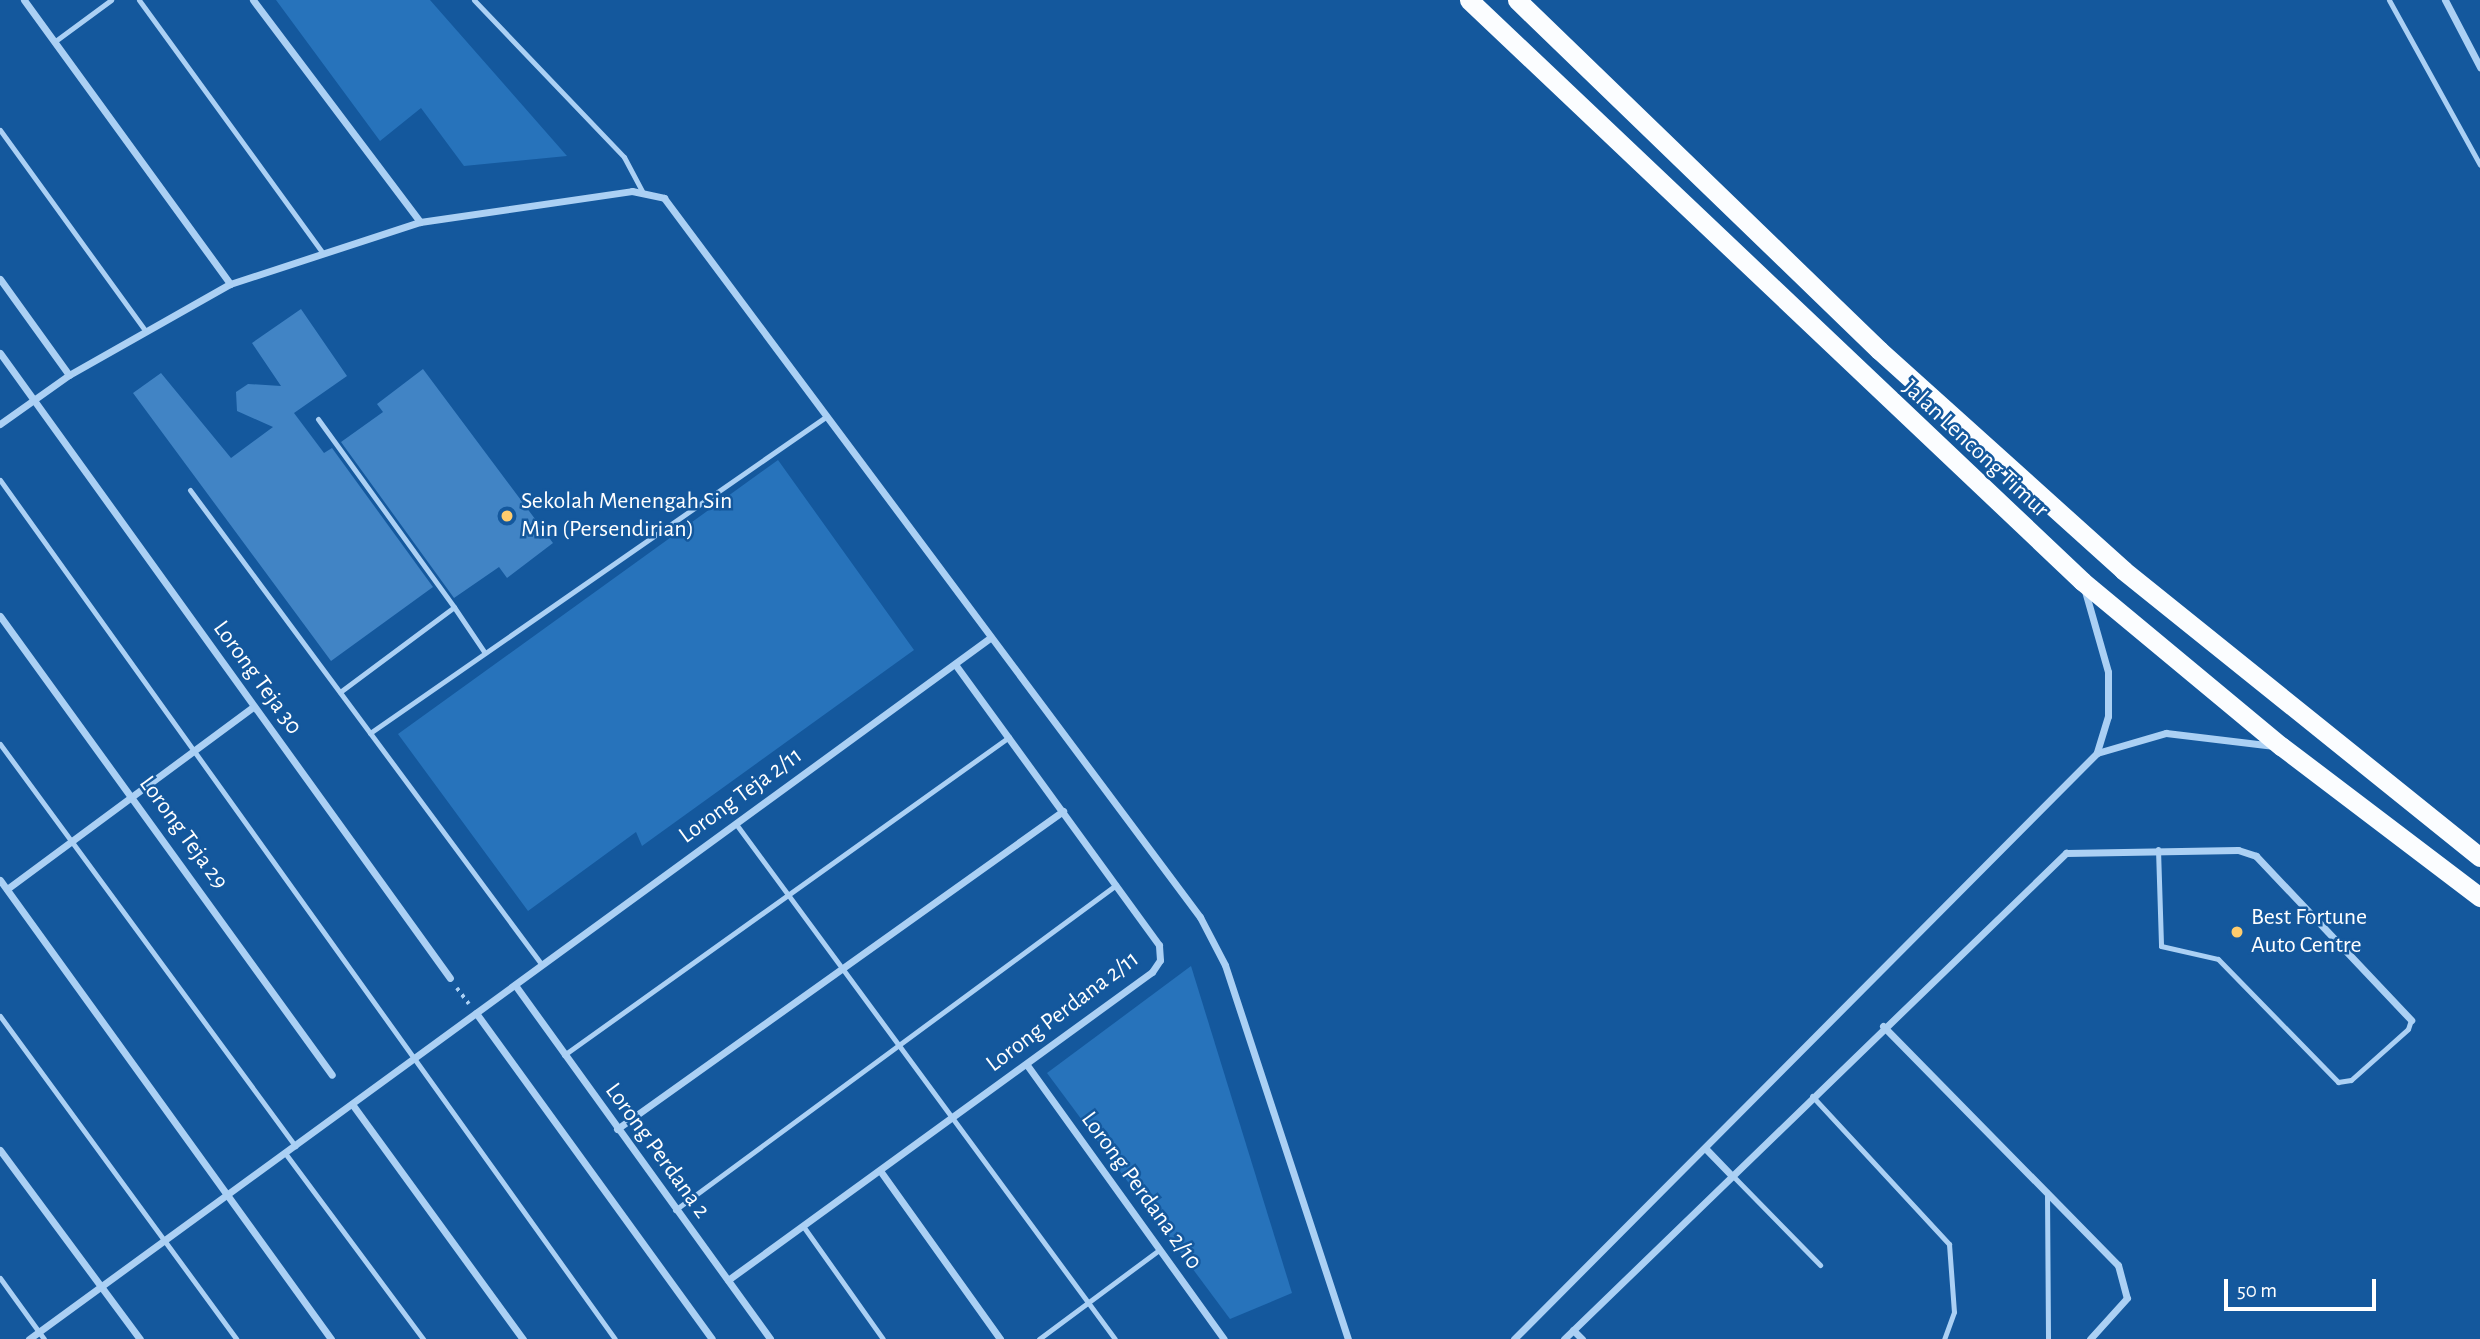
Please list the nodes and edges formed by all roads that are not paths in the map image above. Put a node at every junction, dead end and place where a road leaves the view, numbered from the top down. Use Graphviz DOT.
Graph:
graph roads {
  1 [pos="24,0"];
  2 [pos="111,0"];
  3 [pos="139,0"];
  4 [pos="253,0"];
  5 [pos="474,0"];
  6 [pos="1469,0"];
  7 [pos="1517,0"];
  8 [pos="2389,0"];
  9 [pos="2445,0"];
  10 [pos="54,42"];
  11 [pos="2480,67"];
  12 [pos="0,130"];
  13 [pos="2480,164"];
  14 [pos="642,191"];
  15 [pos="420,222"];
  16 [pos="323,253"];
  17 [pos="0,279"];
  18 [pos="230,284"];
  19 [pos="145,330"];
  20 [pos="0,353"];
  21 [pos="69,376"];
  22 [pos="34,400"];
  23 [pos="827,416"];
  24 [pos="318,419"];
  25 [pos="0,424"];
  26 [pos="0,480"];
  27 [pos="190,489"];
  28 [pos="2082,581"];
  29 [pos="454,607"];
  30 [pos="0,615"];
  31 [pos="990,638"];
  32 [pos="485,653"];
  33 [pos="955,664"];
  34 [pos="340,692"];
  35 [pos="254,706"];
  36 [pos="370,733"];
  37 [pos="1009,737"];
  38 [pos="0,744"];
  39 [pos="2281,746"];
  40 [pos="194,749"];
  41 [pos="2097,753"];
  42 [pos="133,796"];
  43 [pos="1063,811"];
  44 [pos="736,824"];
  45 [pos="72,842"];
  46 [pos="2158,849"];
  47 [pos="2480,857"];
  48 [pos="0,880"];
  49 [pos="1116,885"];
  50 [pos="6,889"];
  51 [pos="785,895"];
  52 [pos="2480,897"];
  53 [pos="542,965"];
  54 [pos="839,971"];
  55 [pos="450,978"];
  56 [pos="515,985"];
  57 [pos="476,1013"];
  58 [pos="0,1016"];
  59 [pos="2411,1020"];
  60 [pos="1883,1026"];
  61 [pos="894,1046"];
  62 [pos="564,1055"];
  63 [pos="415,1058"];
  64 [pos="1027,1065"];
  65 [pos="332,1075"];
  66 [pos="1812,1096"];
  67 [pos="352,1104"];
  68 [pos="951,1121"];
  69 [pos="617,1129"];
  70 [pos="295,1146"];
  71 [pos="1706,1149"];
  72 [pos="0,1150"];
  73 [pos="285,1153"];
  74 [pos="881,1172"];
  75 [pos="1731,1175"];
  76 [pos="2047,1192"];
  77 [pos="228,1195"];
  78 [pos="675,1210"];
  79 [pos="803,1226"];
  80 [pos="165,1240"];
  81 [pos="1159,1250"];
  82 [pos="1820,1265"];
  83 [pos="0,1278"];
  84 [pos="729,1280"];
  85 [pos="101,1287"];
  86 [pos="1089,1302"];
  87 [pos="1573,1330"];
  88 [pos="42,1335"];
  89 [pos="29,1339"];
  90 [pos="140,1339"];
  91 [pos="236,1339"];
  92 [pos="331,1339"];
  93 [pos="423,1339"];
  94 [pos="523,1339"];
  95 [pos="615,1339"];
  96 [pos="712,1339"];
  97 [pos="770,1339"];
  98 [pos="883,1339"];
  99 [pos="1000,1339"];
  100 [pos="1039,1339"];
  101 [pos="1115,1339"];
  102 [pos="1224,1339"];
  103 [pos="1348,1339"];
  104 [pos="1514,1339"];
  105 [pos="1564,1339"];
  106 [pos="1582,1339"];
  107 [pos="1944,1339"];
  108 [pos="2048,1339"];
  109 [pos="2090,1339"];
  1 -- 10 [label="street"];
  2 -- 10 [label="lane"];
  3 -- 16 [label="lane"];
  4 -- 15 [label="street"];
  5 -- 14 [label="lane"];
  6 -- 28 [label="highway, Jalan Lencong Timur"];
  7 -- 47 [label="highway, Jalan Lencong Timur"];
  8 -- 13 [label="lane"];
  9 -- 11 [label="street"];
  10 -- 18 [label="street"];
  12 -- 19 [label="lane"];
  14 -- 15 [label="street"];
  14 -- 23 [label="street"];
  15 -- 16 [label="street"];
  16 -- 18 [label="street"];
  17 -- 21 [label="street"];
  18 -- 19 [label="street"];
  19 -- 21 [label="street"];
  20 -- 22 [label="street, Lorong Teja 30"];
  21 -- 22 [label="street"];
  22 -- 25 [label="street"];
  22 -- 35 [label="street, Lorong Teja 30"];
  23 -- 31 [label="street"];
  23 -- 32 [label="lane"];
  24 -- 29 [label="lane"];
  26 -- 40 [label="lane"];
  27 -- 34 [label="lane"];
  28 -- 39 [label="highway, Jalan Lencong Timur"];
  28 -- 41 [label="street"];
  29 -- 32 [label="lane"];
  29 -- 34 [label="lane"];
  30 -- 42 [label="street, Lorong Teja 29"];
  31 -- 33 [label="street, Lorong Teja 2/11"];
  31 -- 103 [label="street"];
  32 -- 36 [label="lane"];
  33 -- 37 [label="street, Lorong Perdana 2/11"];
  33 -- 44 [label="street, Lorong Teja 2/11"];
  34 -- 36 [label="lane"];
  35 -- 40 [label="street"];
  35 -- 55 [label="street, Lorong Teja 30"];
  36 -- 53 [label="lane"];
  37 -- 43 [label="street, Lorong Perdana 2/11"];
  37 -- 51 [label="lane"];
  38 -- 45 [label="lane"];
  39 -- 41 [label="street"];
  39 -- 52 [label="highway, Jalan Lencong Timur"];
  40 -- 42 [label="street"];
  40 -- 63 [label="lane"];
  41 -- 71 [label="street"];
  42 -- 45 [label="street"];
  42 -- 65 [label="street, Lorong Teja 29"];
  43 -- 49 [label="street, Lorong Perdana 2/11"];
  43 -- 54 [label="street"];
  44 -- 51 [label="lane"];
  44 -- 53 [label="street, Lorong Teja 2/11"];
  45 -- 50 [label="street"];
  45 -- 70 [label="lane"];
  46 -- 59 [label="street"];
  46 -- 59 [label="lane"];
  46 -- 60 [label="street"];
  48 -- 50 [label="street"];
  49 -- 61 [label="lane"];
  49 -- 64 [label="street, Lorong Perdana 2/11"];
  50 -- 77 [label="street"];
  51 -- 54 [label="lane"];
  51 -- 62 [label="lane"];
  53 -- 56 [label="street, Lorong Teja 2/11"];
  54 -- 61 [label="lane"];
  54 -- 69 [label="street"];
  56 -- 57 [label="street, Lorong Teja 2/11"];
  56 -- 62 [label="street, Lorong Perdana 2"];
  57 -- 63 [label="street, Lorong Teja 2/11"];
  57 -- 96 [label="street"];
  58 -- 80 [label="lane"];
  60 -- 66 [label="street"];
  60 -- 76 [label="street"];
  61 -- 68 [label="lane"];
  61 -- 78 [label="lane"];
  62 -- 69 [label="street, Lorong Perdana 2"];
  63 -- 67 [label="street, Lorong Teja 2/11"];
  63 -- 95 [label="lane"];
  64 -- 68 [label="street, Lorong Perdana 2/11"];
  64 -- 81 [label="street, Lorong Perdana 2/10"];
  66 -- 75 [label="street"];
  66 -- 107 [label="lane"];
  67 -- 70 [label="street, Lorong Teja 2/11"];
  67 -- 94 [label="street"];
  68 -- 74 [label="street, Lorong Perdana 2/11"];
  68 -- 86 [label="lane"];
  69 -- 78 [label="street, Lorong Perdana 2"];
  70 -- 73 [label="street, Lorong Teja 2/11"];
  71 -- 75 [label="street"];
  71 -- 104 [label="street"];
  72 -- 85 [label="street"];
  73 -- 77 [label="street, Lorong Teja 2/11"];
  73 -- 93 [label="lane"];
  74 -- 79 [label="street, Lorong Perdana 2/11"];
  74 -- 99 [label="street"];
  75 -- 82 [label="lane"];
  75 -- 87 [label="street"];
  76 -- 108 [label="lane"];
  76 -- 109 [label="street"];
  77 -- 80 [label="street, Lorong Teja 2/11"];
  77 -- 92 [label="street"];
  78 -- 84 [label="street, Lorong Perdana 2"];
  79 -- 84 [label="street, Lorong Perdana 2/11"];
  79 -- 98 [label="lane"];
  80 -- 85 [label="street, Lorong Teja 2/11"];
  80 -- 91 [label="lane"];
  81 -- 86 [label="lane"];
  81 -- 102 [label="street, Lorong Perdana 2/10"];
  83 -- 88 [label="lane"];
  84 -- 97 [label="street, Lorong Perdana 2"];
  85 -- 88 [label="street, Lorong Teja 2/11"];
  85 -- 90 [label="street"];
  86 -- 100 [label="lane"];
  86 -- 101 [label="lane"];
  87 -- 105 [label="street"];
  87 -- 106 [label="street"];
  88 -- 89 [label="street, Lorong Teja 2/11"];
}
